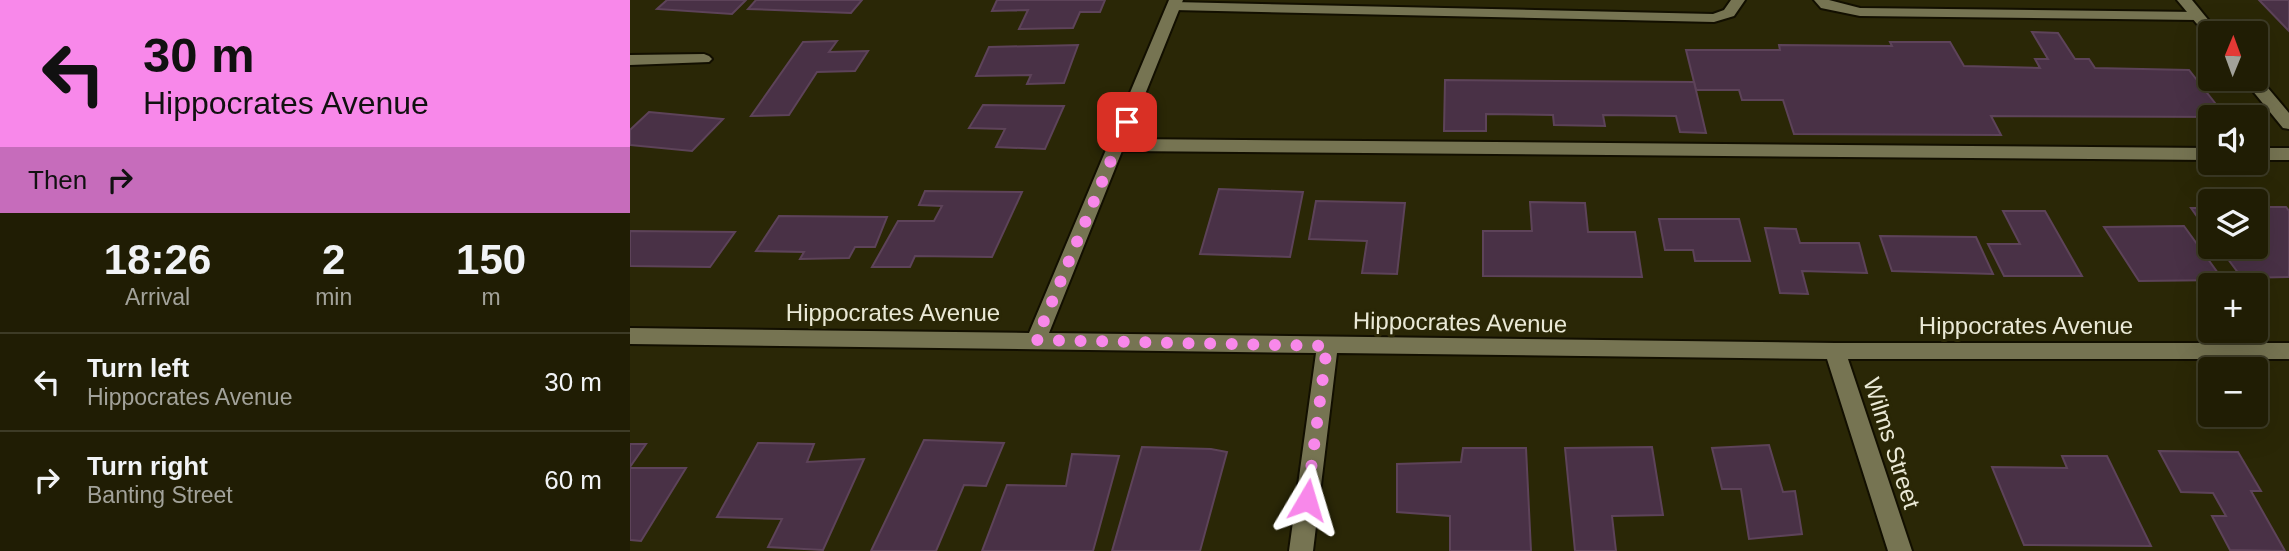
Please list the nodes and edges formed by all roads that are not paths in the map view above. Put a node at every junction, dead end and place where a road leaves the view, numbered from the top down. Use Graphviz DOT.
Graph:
graph roads {
  1 [pos="1738,0"];
  2 [pos="1821,0"];
  3 [pos="1175,3"];
  4 [pos="2032,6"];
  5 [pos="2190,7"];
  6 [pos="2202,21"];
  7 [pos="704,59"];
  8 [pos="630,60"];
  9 [pos="2261,91"];
  10 [pos="2289,124"];
  11 [pos="1118,145"];
  12 [pos="2198,153"];
  13 [pos="2268,154"];
  14 [pos="2289,154"];
  15 [pos="630,336"];
  16 [pos="1036,340"];
  17 [pos="1327,346"];
  18 [pos="1835,351"];
  19 [pos="2289,351"];
  20 [pos="1301,551"];
  21 [pos="1900,551"];
  1 -- 3 [label="street"];
  2 -- 4 [label="street"];
  3 -- 11 [label="street"];
  4 -- 5 [label="street"];
  5 -- 6 [label="street"];
  7 -- 8 [label="street"];
  9 -- 10 [label="street"];
  11 -- 12 [label="street"];
  11 -- 16 [label="street"];
  13 -- 14 [label="street"];
  15 -- 16 [label="street, Hippocrates Avenue"];
  16 -- 17 [label="street, Hippocrates Avenue"];
  17 -- 18 [label="street, Hippocrates Avenue"];
  17 -- 20 [label="street"];
  18 -- 19 [label="street, Hippocrates Avenue"];
  18 -- 21 [label="street, Wilms Street"];
}
